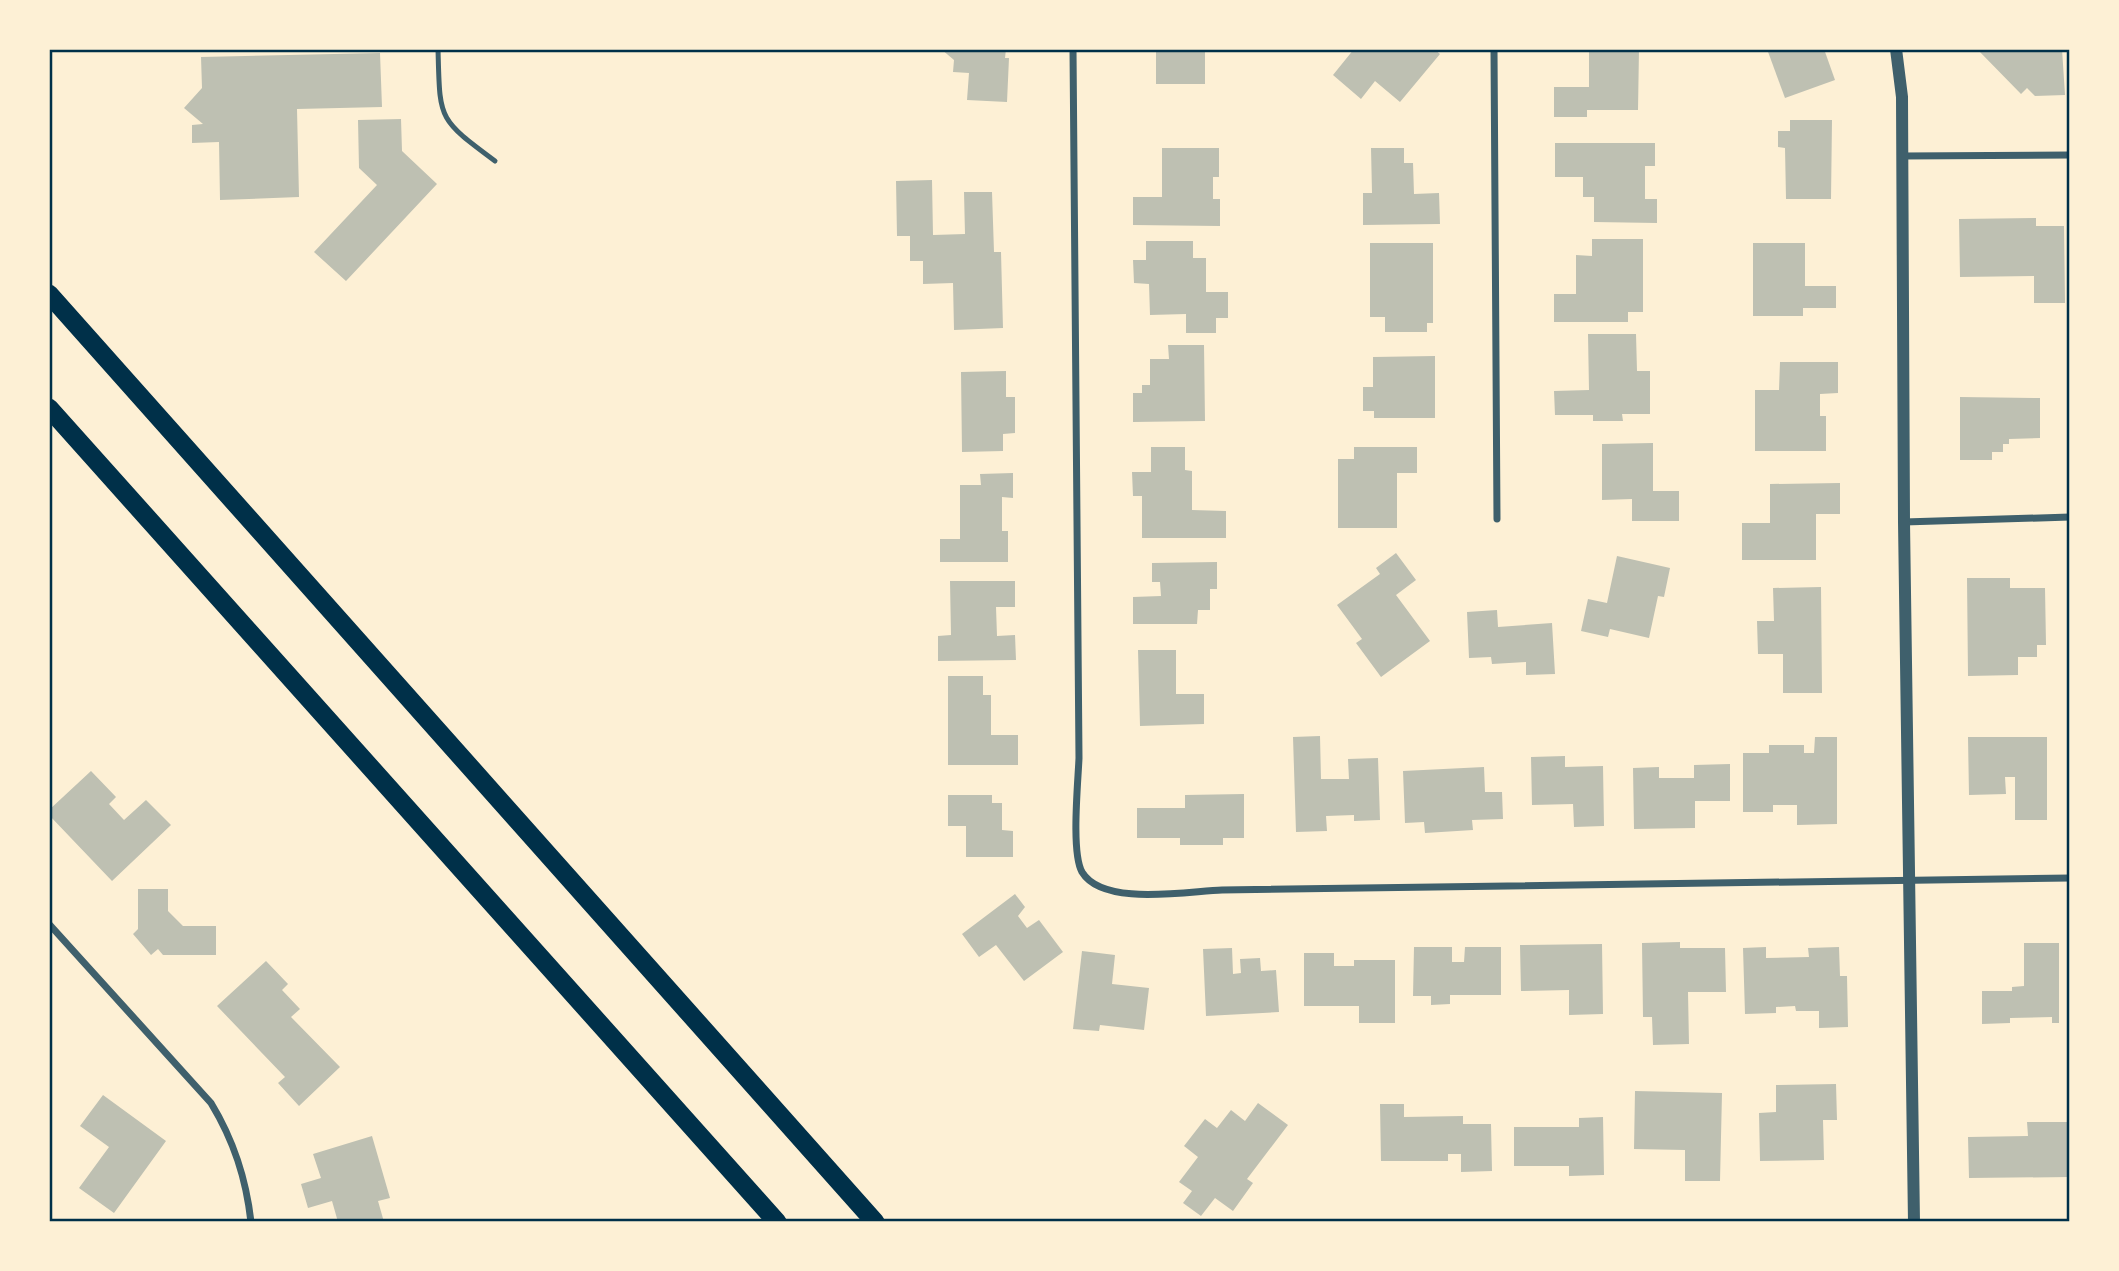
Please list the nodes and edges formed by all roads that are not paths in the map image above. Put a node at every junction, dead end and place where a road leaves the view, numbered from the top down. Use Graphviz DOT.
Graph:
graph roads {
  1 [pos="438,49"];
  2 [pos="1073,49"];
  3 [pos="1494,49"];
  4 [pos="1896,49"];
  5 [pos="2070,155"];
  6 [pos="1903,156"];
  7 [pos="495,161"];
  8 [pos="49,294"];
  9 [pos="49,408"];
  10 [pos="2070,517"];
  11 [pos="1497,519"];
  12 [pos="1904,522"];
  13 [pos="1908,878"];
  14 [pos="2070,878"];
  15 [pos="49,924"];
  16 [pos="251,1222"];
  17 [pos="777,1222"];
  18 [pos="875,1222"];
  19 [pos="1914,1222"];
  1 -- 7 [label="lane"];
  2 -- 13 [label="street"];
  3 -- 11 [label="street"];
  4 -- 6 [label="street"];
  5 -- 6 [label="street"];
  6 -- 12 [label="street"];
  8 -- 18 [label="highway"];
  9 -- 17 [label="highway"];
  10 -- 12 [label="street"];
  12 -- 13 [label="street"];
  13 -- 14 [label="street"];
  13 -- 19 [label="street"];
  15 -- 16 [label="street"];
}
